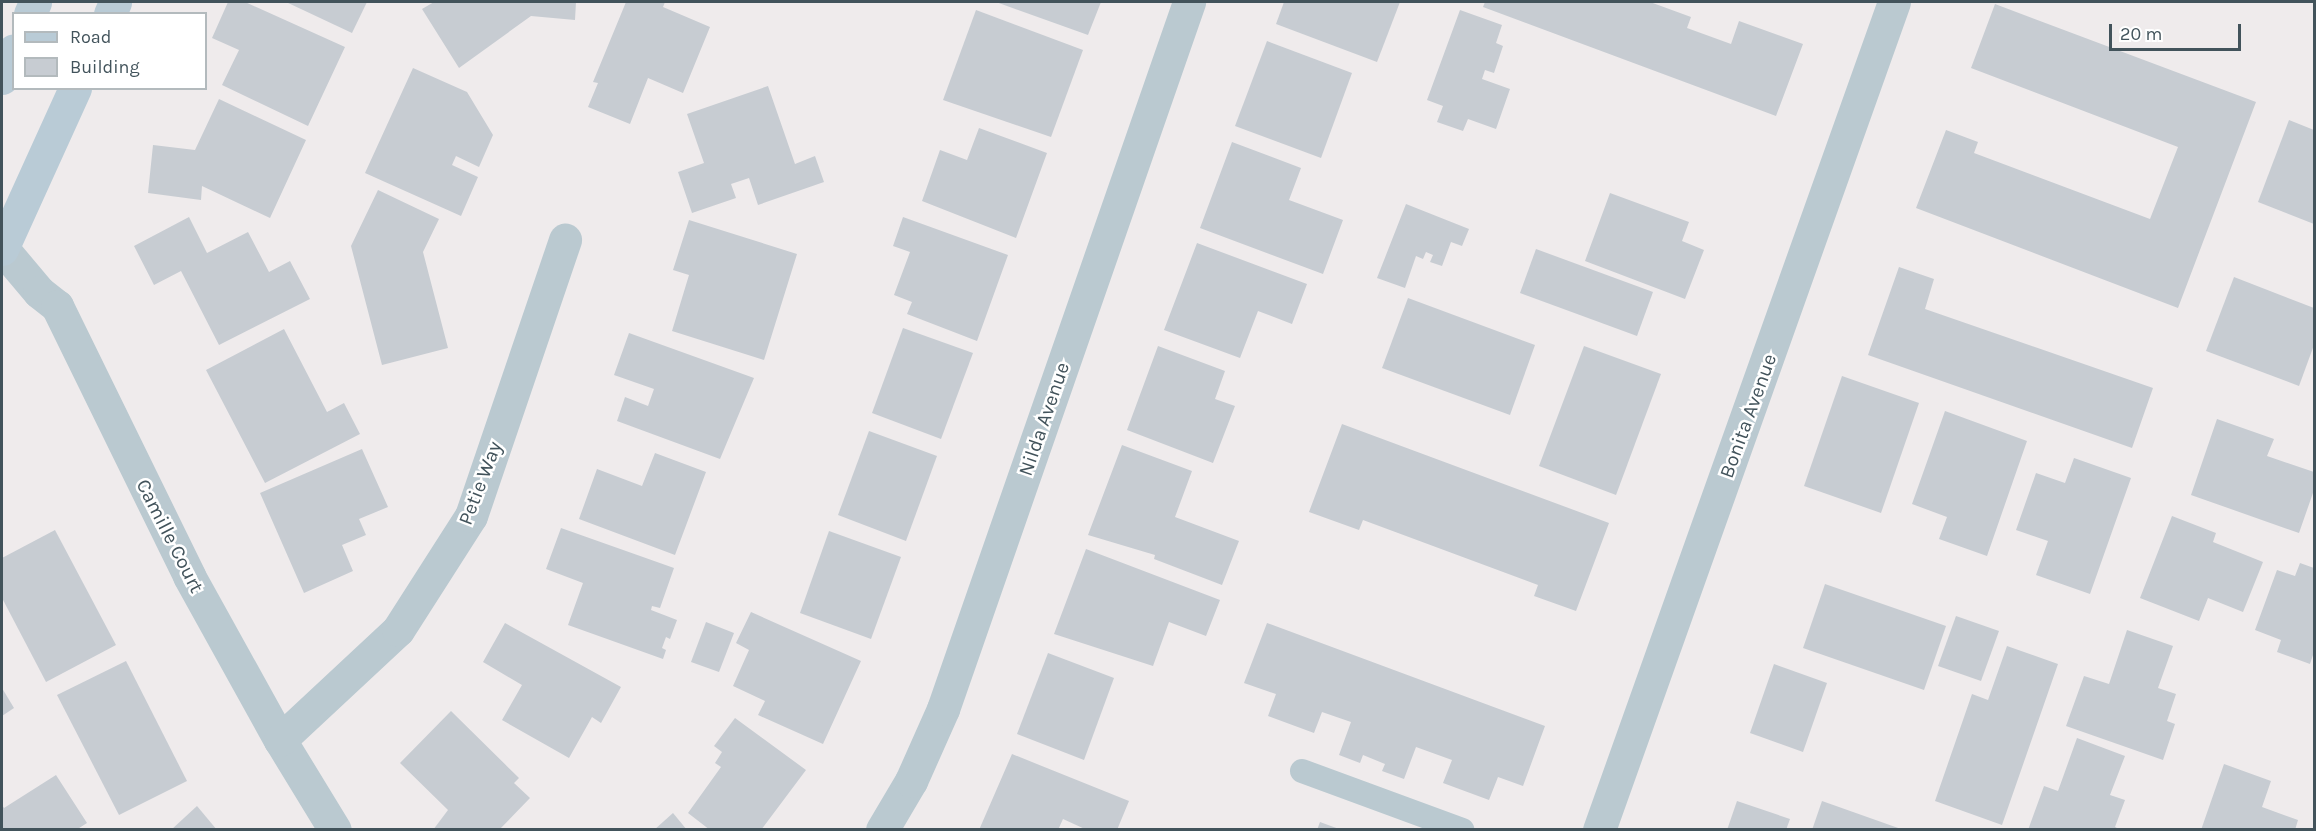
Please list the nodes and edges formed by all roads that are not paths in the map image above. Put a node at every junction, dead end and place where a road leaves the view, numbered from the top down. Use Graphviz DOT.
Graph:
graph roads {
  1 [pos="1189,2"];
  2 [pos="1894,2"];
  3 [pos="12,55"];
  4 [pos="2,78"];
  5 [pos="74,90"];
  6 [pos="565,240"];
  7 [pos="2,248"];
  8 [pos="280,741"];
  9 [pos="1302,771"];
  10 [pos="335,830"];
  11 [pos="882,830"];
  12 [pos="1462,830"];
  13 [pos="1599,830"];
  1 -- 11 [label="street, Nilda Avenue"];
  2 -- 13 [label="street, Bonita Avenue"];
  3 -- 4 [label="street"];
  5 -- 7 [label="street"];
  6 -- 8 [label="street, Petie Way"];
  7 -- 8 [label="street, Camille Court"];
  8 -- 10 [label="street, Camille Court"];
  9 -- 12 [label="lane"];
}
